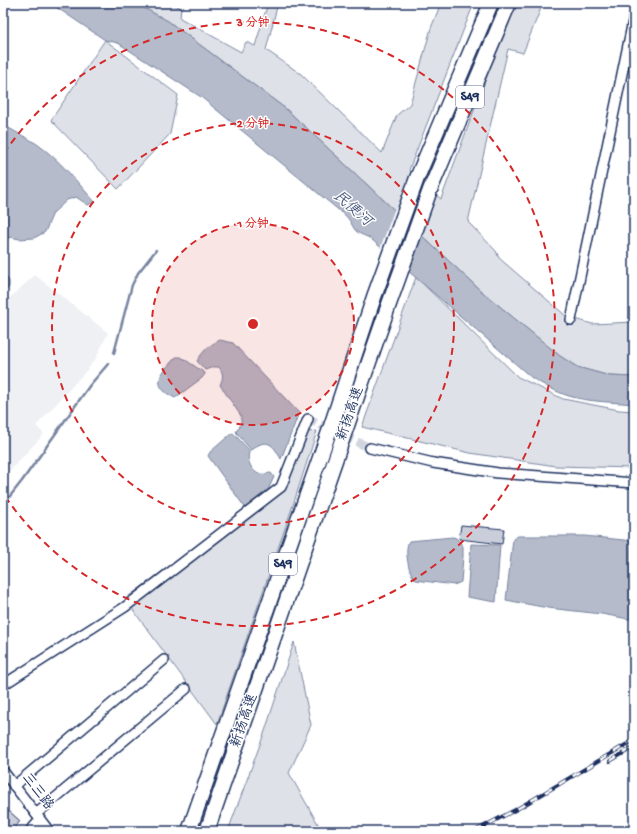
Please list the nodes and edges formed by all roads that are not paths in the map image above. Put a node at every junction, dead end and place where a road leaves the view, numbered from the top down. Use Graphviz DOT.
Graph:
graph roads {
  1 [pos="491,3"];
  2 [pos="509,3"];
  3 [pos="634,16"];
  4 [pos="571,320"];
  5 [pos="308,419"];
  6 [pos="370,448"];
  7 [pos="634,483"];
  8 [pos="164,660"];
  9 [pos="3,685"];
  10 [pos="186,689"];
  11 [pos="3,771"];
  12 [pos="14,786"];
  13 [pos="38,817"];
  14 [pos="30,831"];
  15 [pos="49,831"];
  16 [pos="190,831"];
  17 [pos="207,831"];
  1 -- 16 [label="highway, 新扬高速 / S49"];
  2 -- 17 [label="highway, 新扬高速 / S49"];
  3 -- 4 [label="street"];
  5 -- 9 [label="street"];
  6 -- 7 [label="street"];
  8 -- 12 [label="street"];
  10 -- 13 [label="street"];
  11 -- 12 [label="street, 三三路"];
  12 -- 13 [label="street, 三三路"];
  13 -- 14 [label="street"];
  13 -- 15 [label="street, 三三路"];
}
